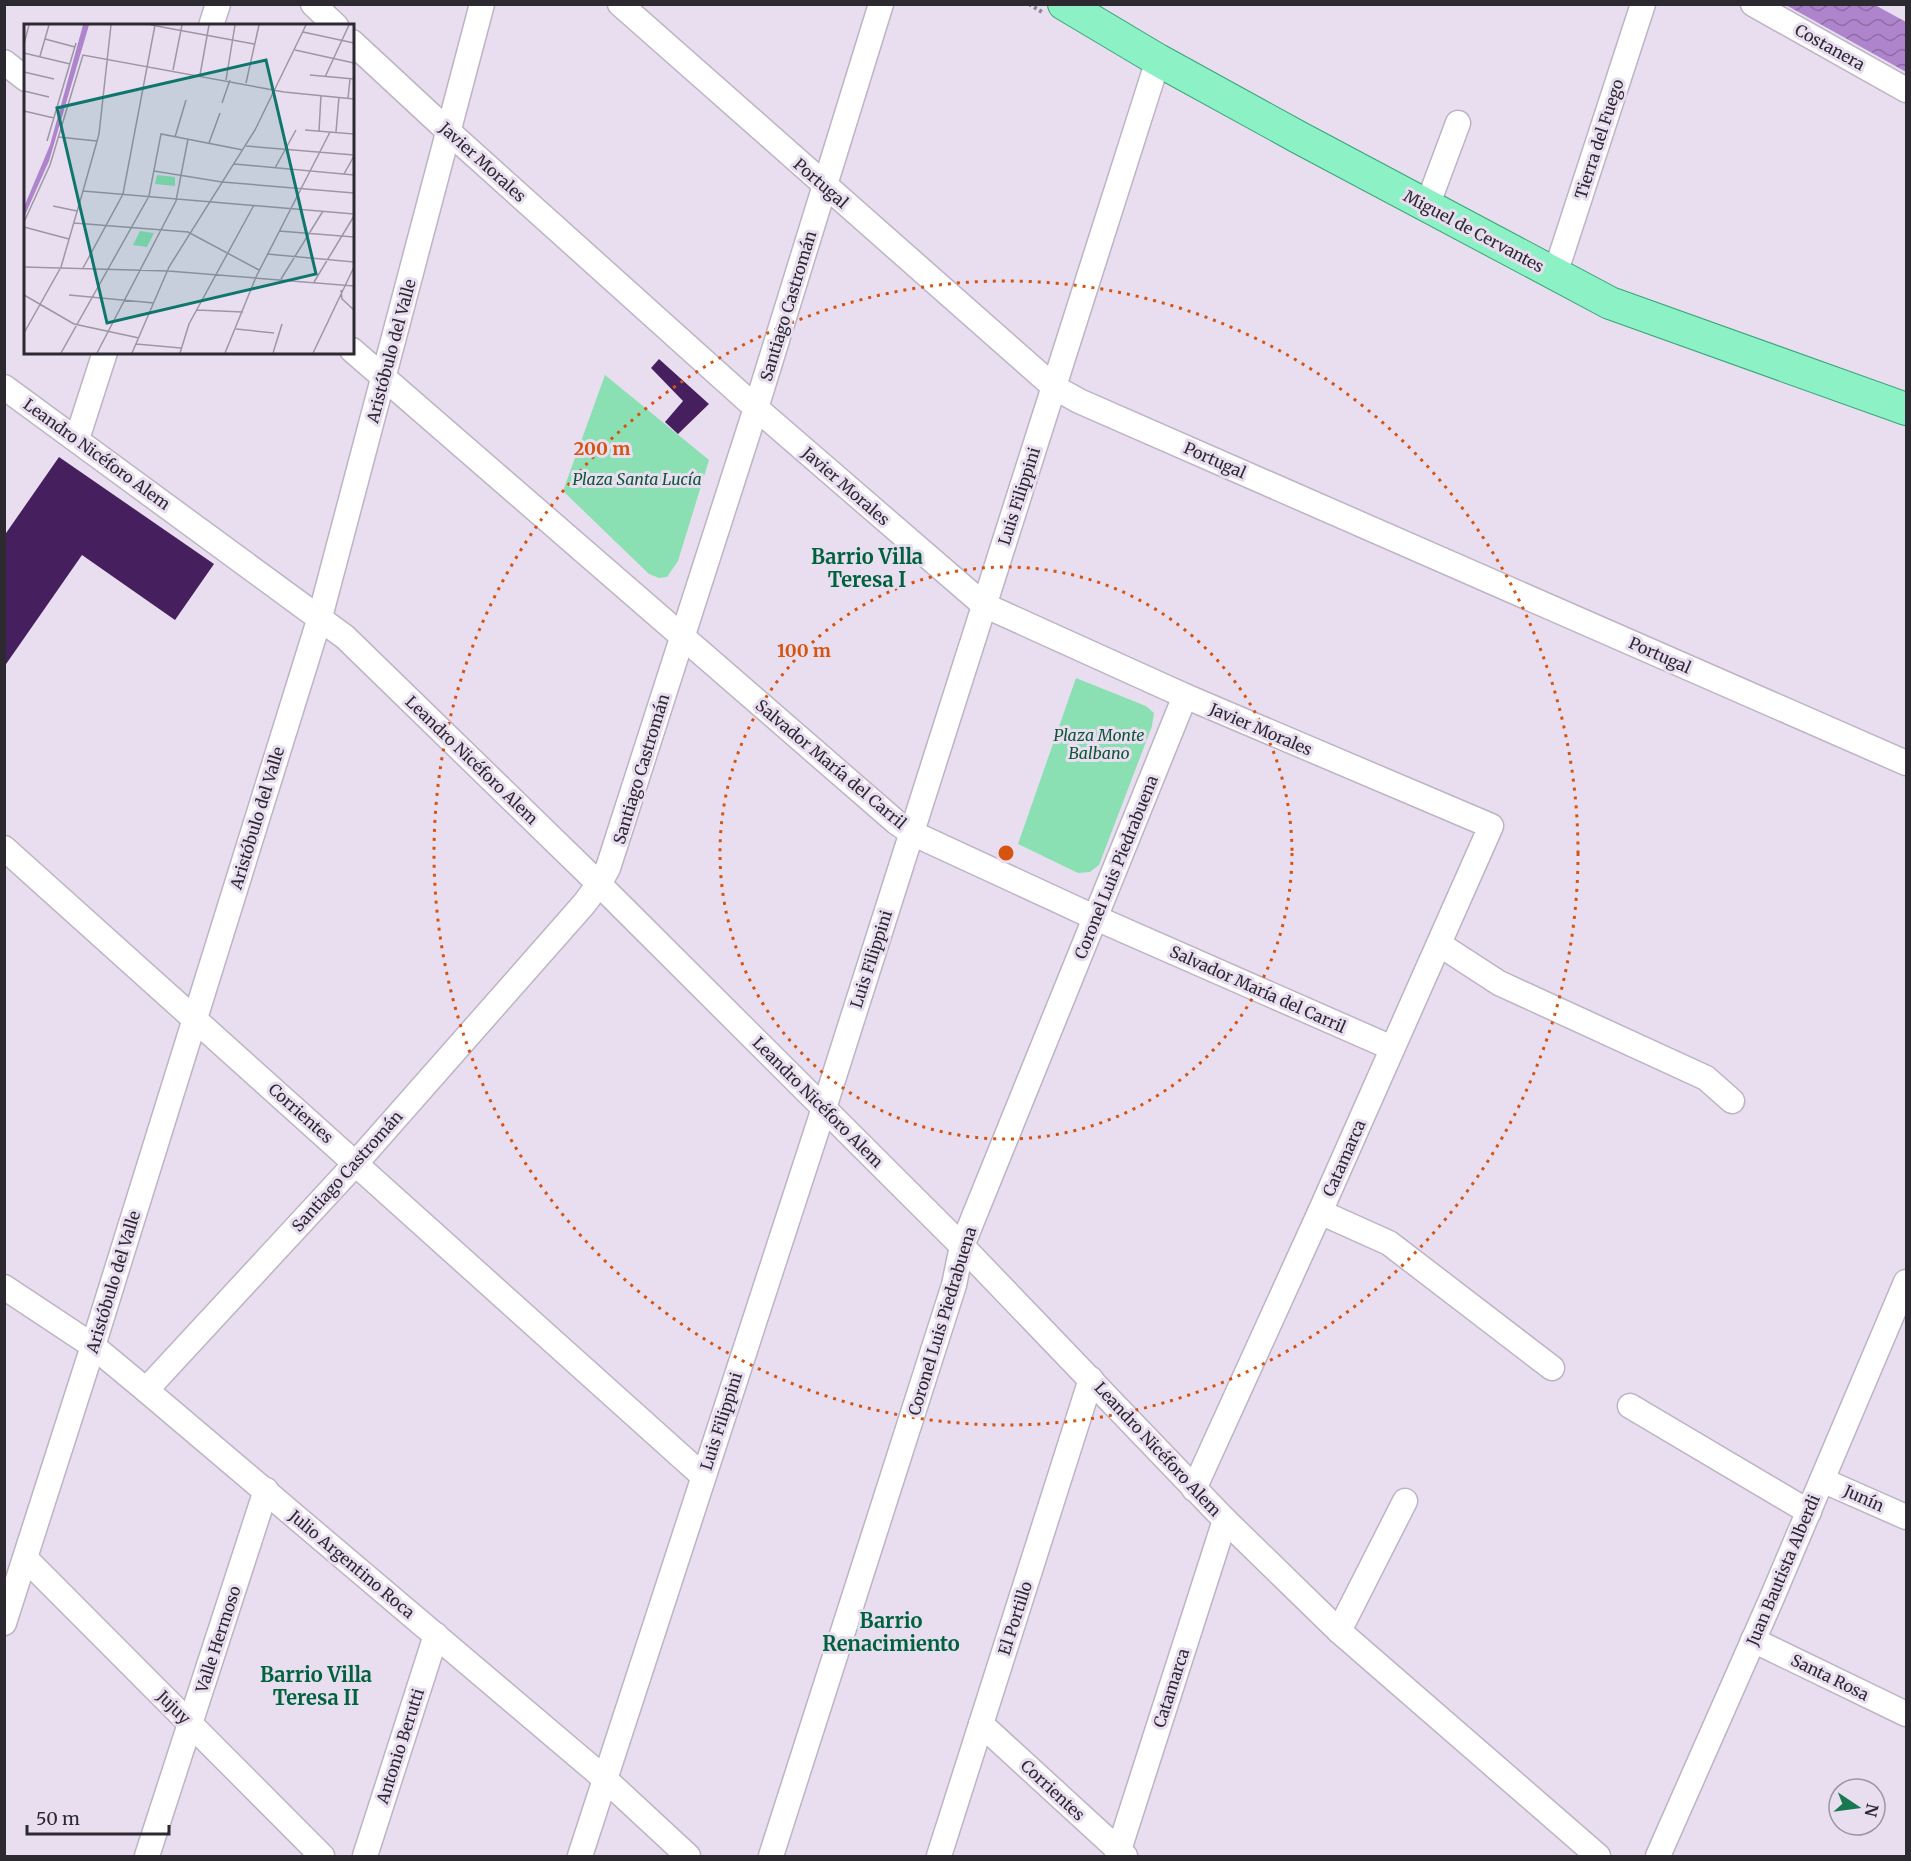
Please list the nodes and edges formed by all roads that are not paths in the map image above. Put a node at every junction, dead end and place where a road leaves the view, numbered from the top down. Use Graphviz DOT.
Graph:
graph roads {
  1 [pos="218,4"];
  2 [pos="313,4"];
  3 [pos="482,4"];
  4 [pos="620,4"];
  5 [pos="880,4"];
  6 [pos="1064,4"];
  7 [pos="1643,4"];
  8 [pos="1753,4"];
  9 [pos="212,24"];
  10 [pos="334,24"];
  11 [pos="354,44"];
  12 [pos="1158,60"];
  13 [pos="4,62"];
  14 [pos="24,77"];
  15 [pos="1906,90"];
  16 [pos="1458,123"];
  17 [pos="448,132"];
  18 [pos="826,187"];
  19 [pos="1427,206"];
  20 [pos="1555,274"];
  21 [pos="354,352"];
  22 [pos="104,354"];
  23 [pos="384,377"];
  24 [pos="4,387"];
  25 [pos="1054,387"];
  26 [pos="756,408"];
  27 [pos="1906,409"];
  28 [pos="77,439"];
  29 [pos="984,605"];
  30 [pos="320,617"];
  31 [pos="682,636"];
  32 [pos="1185,696"];
  33 [pos="1906,763"];
  34 [pos="1491,826"];
  35 [pos="912,833"];
  36 [pos="4,848"];
  37 [pos="599,884"];
  38 [pos="1095,918"];
  39 [pos="1439,944"];
  40 [pos="194,1018"];
  41 [pos="1392,1048"];
  42 [pos="1732,1101"];
  43 [pos="824,1108"];
  44 [pos="356,1163"];
  45 [pos="1320,1212"];
  46 [pos="962,1246"];
  47 [pos="1906,1282"];
  48 [pos="4,1287"];
  49 [pos="93,1346"];
  50 [pos="1552,1368"];
  51 [pos="1091,1378"];
  52 [pos="146,1390"];
  53 [pos="1630,1406"];
  54 [pos="703,1476"];
  55 [pos="1822,1480"];
  56 [pos="1194,1489"];
  57 [pos="266,1490"];
  58 [pos="1405,1501"];
  59 [pos="1809,1512"];
  60 [pos="1906,1517"];
  61 [pos="1225,1520"];
  62 [pos="26,1559"];
  63 [pos="4,1623"];
  64 [pos="1339,1631"];
  65 [pos="436,1635"];
  66 [pos="1753,1640"];
  67 [pos="1906,1714"];
  68 [pos="190,1724"];
  69 [pos="981,1724"];
  70 [pos="605,1779"];
  71 [pos="1120,1855"];
  72 [pos="147,1857"];
  73 [pos="322,1857"];
  74 [pos="365,1857"];
  75 [pos="580,1857"];
  76 [pos="688,1857"];
  77 [pos="771,1857"];
  78 [pos="939,1857"];
  79 [pos="1598,1857"];
  80 [pos="1658,1857"];
  1 -- 9 [label="street"];
  2 -- 10 [label="street"];
  3 -- 17 [label="street, Aristóbulo del Valle"];
  4 -- 18 [label="street, Portugal"];
  5 -- 18 [label="street, Santiago Castromán"];
  6 -- 12 [label="main road, Miguel de Cervantes"];
  7 -- 20 [label="street, Tierra del Fuego"];
  8 -- 15 [label="street, Costanera"];
  11 -- 17 [label="street, Javier Morales"];
  12 -- 19 [label="main road, Miguel de Cervantes"];
  12 -- 25 [label="street, Luis Filippini"];
  13 -- 14 [label="street"];
  16 -- 19 [label="street"];
  17 -- 23 [label="street, Aristóbulo del Valle"];
  17 -- 26 [label="street, Javier Morales"];
  18 -- 25 [label="street, Portugal"];
  18 -- 26 [label="street, Santiago Castromán"];
  19 -- 20 [label="main road, Miguel de Cervantes"];
  20 -- 27 [label="main road, Miguel de Cervantes"];
  21 -- 23 [label="street, Salvador María del Carril"];
  22 -- 28 [label="street"];
  23 -- 30 [label="street, Aristóbulo del Valle"];
  23 -- 31 [label="street, Salvador María del Carril"];
  24 -- 28 [label="street, Leandro Nicéforo Alem"];
  25 -- 29 [label="street, Luis Filippini"];
  25 -- 33 [label="street, Portugal"];
  26 -- 29 [label="street, Javier Morales"];
  26 -- 31 [label="street, Santiago Castromán"];
  28 -- 30 [label="street, Leandro Nicéforo Alem"];
  29 -- 32 [label="street, Javier Morales"];
  29 -- 35 [label="street, Luis Filippini"];
  30 -- 37 [label="street, Leandro Nicéforo Alem"];
  30 -- 40 [label="street, Aristóbulo del Valle"];
  31 -- 35 [label="street, Salvador María del Carril"];
  31 -- 37 [label="street, Santiago Castromán"];
  32 -- 34 [label="street, Javier Morales"];
  32 -- 38 [label="street, Coronel Luis Piedrabuena"];
  34 -- 39 [label="street, Catamarca"];
  35 -- 38 [label="street, Salvador María del Carril"];
  35 -- 43 [label="street, Luis Filippini"];
  36 -- 40 [label="street, Corrientes"];
  37 -- 43 [label="street, Leandro Nicéforo Alem"];
  37 -- 44 [label="street, Santiago Castromán"];
  38 -- 41 [label="street, Salvador María del Carril"];
  38 -- 46 [label="street, Coronel Luis Piedrabuena"];
  39 -- 41 [label="street, Catamarca"];
  39 -- 42 [label="street"];
  40 -- 44 [label="street, Corrientes"];
  40 -- 49 [label="street, Aristóbulo del Valle"];
  41 -- 45 [label="street, Catamarca"];
  43 -- 46 [label="street, Leandro Nicéforo Alem"];
  43 -- 54 [label="street, Luis Filippini"];
  44 -- 52 [label="street, Santiago Castromán"];
  44 -- 54 [label="street, Corrientes"];
  45 -- 50 [label="street"];
  45 -- 56 [label="street, Catamarca"];
  46 -- 51 [label="street, Leandro Nicéforo Alem"];
  46 -- 77 [label="street, Coronel Luis Piedrabuena"];
  47 -- 55 [label="street, Juan Bautista Alberdi"];
  48 -- 49 [label="street, Julio Argentino Roca"];
  49 -- 52 [label="street, Julio Argentino Roca"];
  49 -- 62 [label="street, Aristóbulo del Valle"];
  51 -- 56 [label="street, Leandro Nicéforo Alem"];
  51 -- 69 [label="street, El Portillo"];
  52 -- 57 [label="street, Julio Argentino Roca"];
  53 -- 59 [label="street"];
  54 -- 70 [label="street, Luis Filippini"];
  55 -- 59 [label="street, Juan Bautista Alberdi"];
  55 -- 60 [label="street, Junín"];
  56 -- 61 [label="street, Leandro Nicéforo Alem"];
  57 -- 65 [label="street, Julio Argentino Roca"];
  57 -- 68 [label="street, Valle Hermoso"];
  58 -- 64 [label="street"];
  59 -- 66 [label="street, Juan Bautista Alberdi"];
  61 -- 64 [label="street, Leandro Nicéforo Alem"];
  61 -- 71 [label="street, Catamarca"];
  62 -- 63 [label="street, Aristóbulo del Valle"];
  62 -- 68 [label="street, Jujuy"];
  64 -- 79 [label="street, Leandro Nicéforo Alem"];
  65 -- 70 [label="street, Julio Argentino Roca"];
  65 -- 74 [label="street, Antonio Berutti"];
  66 -- 67 [label="street, Santa Rosa"];
  66 -- 80 [label="street, Juan Bautista Alberdi"];
  68 -- 72 [label="street, Valle Hermoso"];
  68 -- 73 [label="street, Jujuy"];
  69 -- 71 [label="street, Corrientes"];
  69 -- 78 [label="street, El Portillo"];
  70 -- 75 [label="street, Luis Filippini"];
  70 -- 76 [label="street, Julio Argentino Roca"];
}
